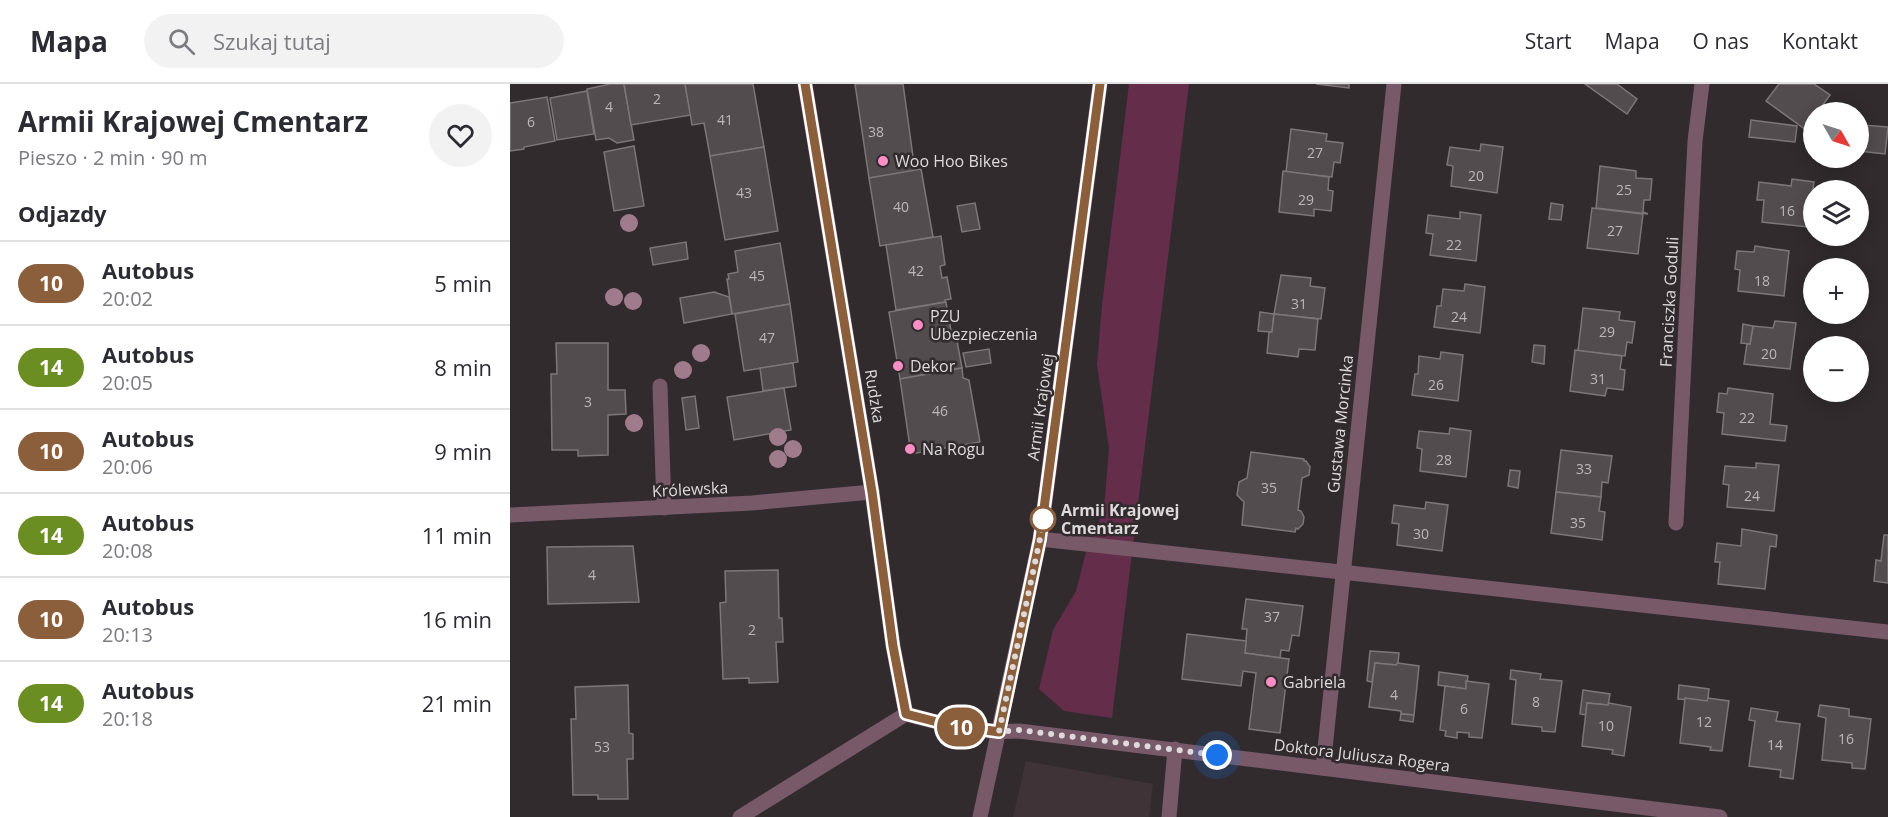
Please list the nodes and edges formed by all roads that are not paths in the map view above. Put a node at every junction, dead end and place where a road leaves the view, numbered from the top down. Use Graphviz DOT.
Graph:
graph roads {
  1 [pos="805,84"];
  2 [pos="1100,84"];
  3 [pos="1394,84"];
  4 [pos="1702,84"];
  5 [pos="660,386"];
  6 [pos="872,492"];
  7 [pos="664,508"];
  8 [pos="510,515"];
  9 [pos="1676,523"];
  10 [pos="1040,539"];
  11 [pos="1343,573"];
  12 [pos="1888,632"];
  13 [pos="906,714"];
  14 [pos="999,732"];
  15 [pos="1174,749"];
  16 [pos="1323,768"];
  17 [pos="740,817"];
  18 [pos="981,817"];
  19 [pos="1169,817"];
  20 [pos="1720,817"];
  1 -- 6 [label="street, Rudzka"];
  2 -- 10 [label="street, Armii Krajowej"];
  3 -- 11 [label="street, Gustawa Morcinka"];
  4 -- 9 [label="street, Franciszka Goduli"];
  5 -- 7 [label="street"];
  6 -- 7 [label="street, Królewska"];
  6 -- 13 [label="street, Rudzka"];
  7 -- 8 [label="street, Królewska"];
  10 -- 11 [label="street"];
  10 -- 14 [label="street, Armii Krajowej"];
  11 -- 12 [label="street"];
  11 -- 16 [label="street, Gustawa Morcinka"];
  13 -- 14 [label="street"];
  13 -- 17 [label="street"];
  14 -- 15 [label="street, Doktora Juliusza Rogera"];
  14 -- 18 [label="street"];
  15 -- 16 [label="street, Doktora Juliusza Rogera"];
  15 -- 19 [label="street"];
  16 -- 20 [label="street, Doktora Juliusza Rogera"];
}
